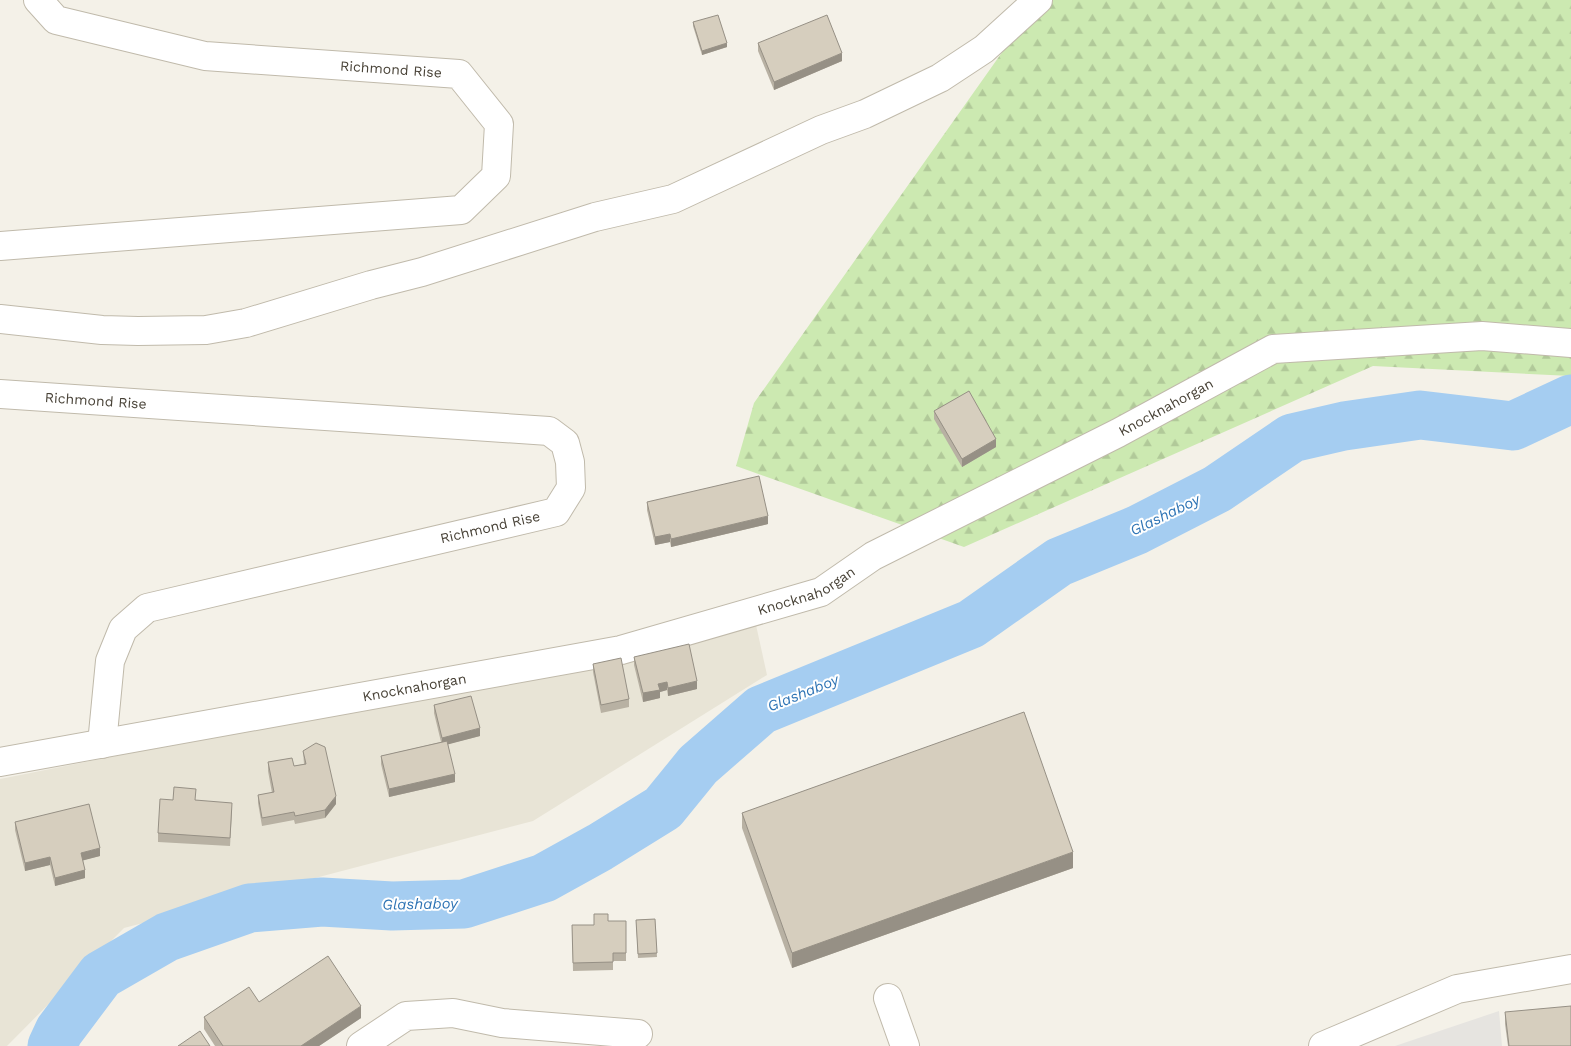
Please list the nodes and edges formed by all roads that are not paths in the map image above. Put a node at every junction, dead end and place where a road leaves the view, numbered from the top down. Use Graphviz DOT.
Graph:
graph roads {
  1 [pos="38,0"];
  2 [pos="1038,0"];
  3 [pos="0,246"];
  4 [pos="0,318"];
  5 [pos="1571,343"];
  6 [pos="0,394"];
  7 [pos="102,744"];
  8 [pos="0,762"];
  9 [pos="1571,969"];
  10 [pos="888,998"];
  11 [pos="638,1034"];
  12 [pos="361,1046"];
  13 [pos="905,1046"];
  14 [pos="1323,1046"];
  1 -- 3 [label="street, Richmond Rise"];
  2 -- 4 [label="street"];
  5 -- 7 [label="street, Knocknahorgan"];
  6 -- 7 [label="street, Richmond Rise"];
  7 -- 8 [label="street, Knocknahorgan"];
  9 -- 14 [label="street"];
  10 -- 13 [label="street"];
  11 -- 12 [label="street"];
}
